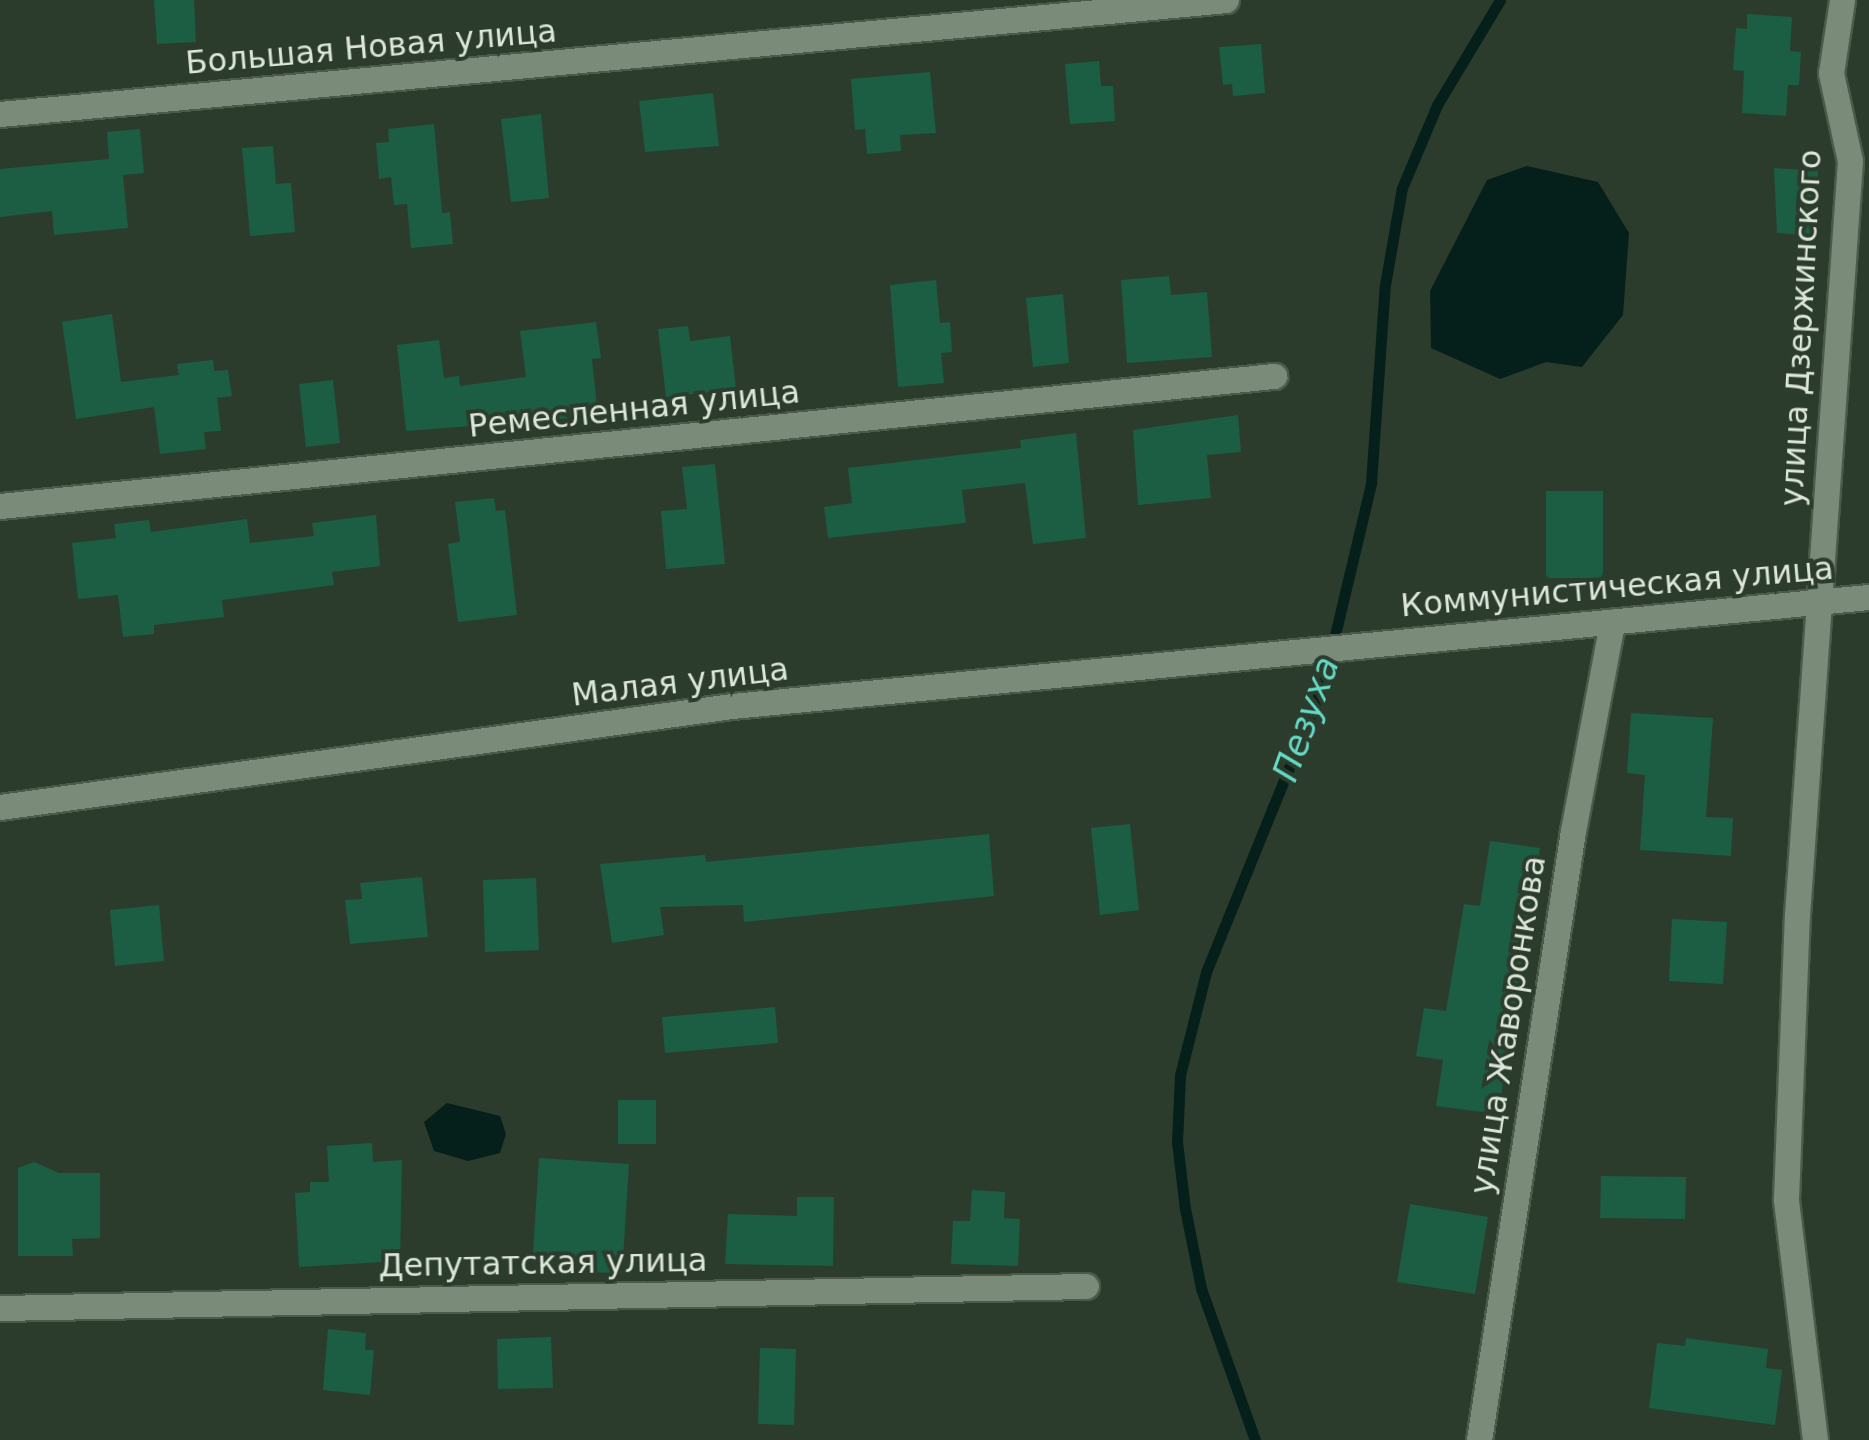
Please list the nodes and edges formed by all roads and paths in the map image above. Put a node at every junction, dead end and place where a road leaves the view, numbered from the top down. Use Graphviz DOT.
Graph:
graph roads {
  1 [pos="1226,0"];
  2 [pos="1842,0"];
  3 [pos="0,114"];
  4 [pos="1860,161"];
  5 [pos="1274,376"];
  6 [pos="0,506"];
  7 [pos="1869,597"];
  8 [pos="1817,602"];
  9 [pos="1612,622"];
  10 [pos="1370,642"];
  11 [pos="0,807"];
  12 [pos="1086,1286"];
  13 [pos="0,1308"];
  14 [pos="1479,1440"];
  15 [pos="1814,1440"];
  1 -- 3 [label="street, Большая Новая улица"];
  2 -- 4 [label="street, улица Дзержинского"];
  4 -- 8 [label="street, улица Дзержинского"];
  5 -- 6 [label="street, Ремесленная улица"];
  7 -- 8 [label="street, Коммунистическая улица"];
  8 -- 9 [label="street, Коммунистическая улица"];
  8 -- 15 [label="street, улица Дзержинского"];
  9 -- 10 [label="street, Коммунистическая улица"];
  9 -- 14 [label="street, улица Жаворонкова"];
  10 -- 11 [label="street, Малая улица"];
  12 -- 13 [label="street, Депутатская улица"];
}
